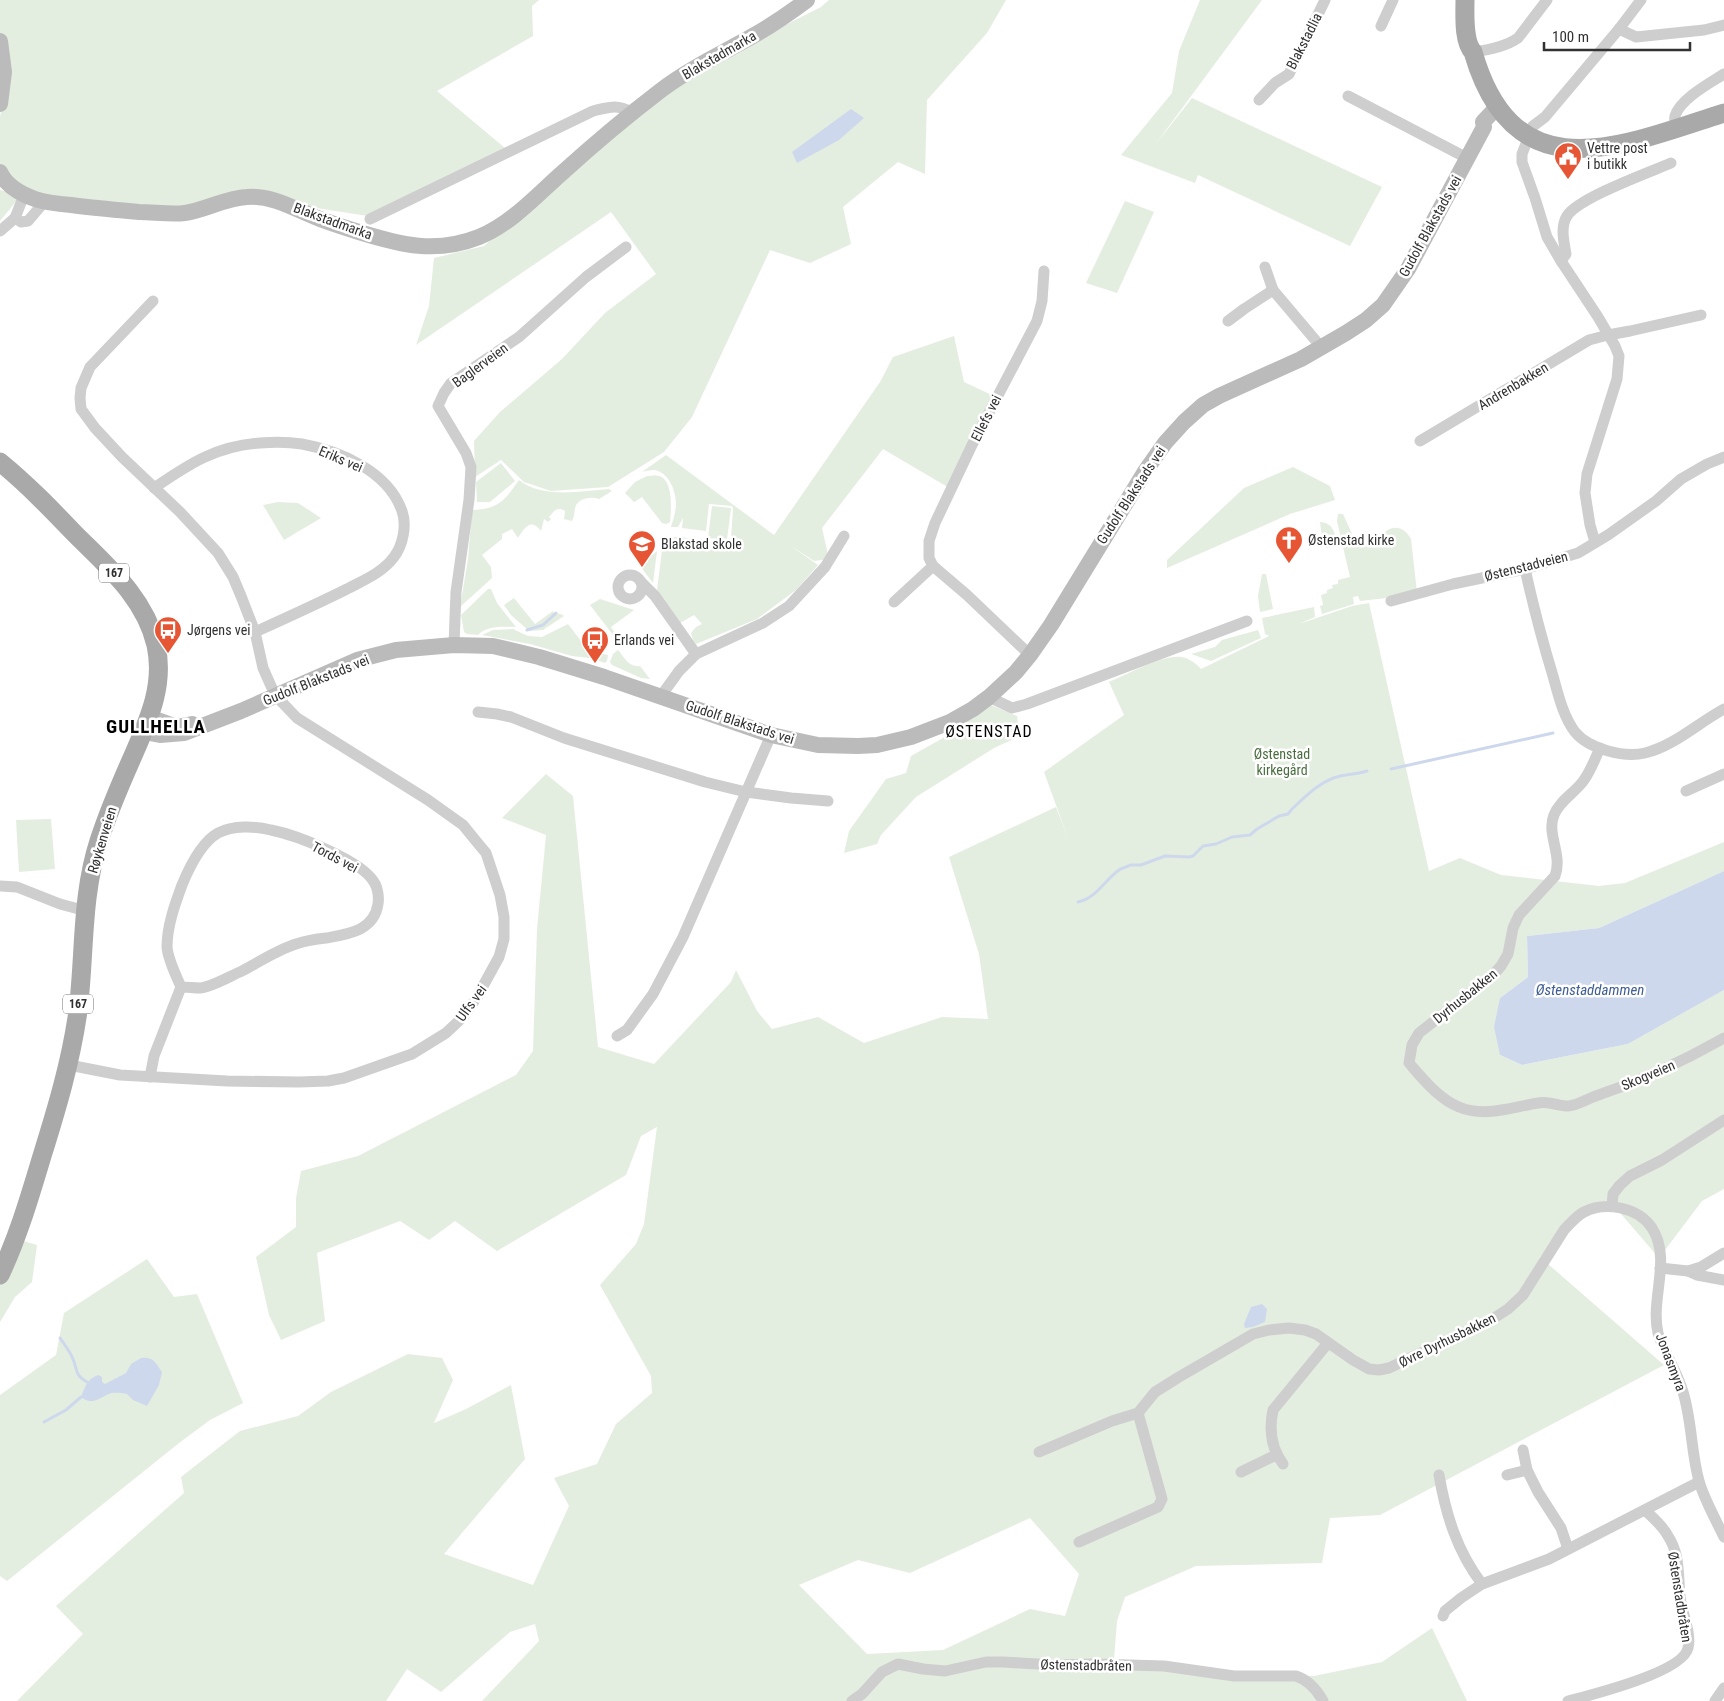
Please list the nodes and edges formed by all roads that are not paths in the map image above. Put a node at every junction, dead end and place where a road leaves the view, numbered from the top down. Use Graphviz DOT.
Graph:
graph roads {
  1 [pos="807,0"];
  2 [pos="1325,0"];
  3 [pos="1393,0"];
  4 [pos="1466,0"];
  5 [pos="1472,0"];
  6 [pos="1547,0"];
  7 [pos="1641,0"];
  8 [pos="1724,25"];
  9 [pos="1381,26"];
  10 [pos="1619,29"];
  11 [pos="0,41"];
  12 [pos="1473,52"];
  13 [pos="1724,74"];
  14 [pos="1348,96"];
  15 [pos="1259,100"];
  16 [pos="0,104"];
  17 [pos="1500,111"];
  18 [pos="632,112"];
  19 [pos="1724,113"];
  20 [pos="1676,128"];
  21 [pos="1531,131"];
  22 [pos="1467,158"];
  23 [pos="1671,163"];
  24 [pos="0,172"];
  25 [pos="24,195"];
  26 [pos="40,208"];
  27 [pos="15,218"];
  28 [pos="370,219"];
  29 [pos="0,231"];
  30 [pos="626,247"];
  31 [pos="1561,261"];
  32 [pos="1266,267"];
  33 [pos="1044,271"];
  34 [pos="1273,290"];
  35 [pos="153,301"];
  36 [pos="1701,315"];
  37 [pos="1228,321"];
  38 [pos="1608,335"];
  39 [pos="1322,348"];
  40 [pos="1420,442"];
  41 [pos="1724,457"];
  42 [pos="0,462"];
  43 [pos="154,488"];
  44 [pos="844,536"];
  45 [pos="1595,542"];
  46 [pos="933,566"];
  47 [pos="1526,569"];
  48 [pos="641,582"];
  49 [pos="1391,601"];
  50 [pos="894,602"];
  51 [pos="1247,620"];
  52 [pos="255,632"];
  53 [pos="454,645"];
  54 [pos="696,654"];
  55 [pos="1030,655"];
  56 [pos="275,695"];
  57 [pos="661,696"];
  58 [pos="990,697"];
  59 [pos="1724,709"];
  60 [pos="478,712"];
  61 [pos="146,724"];
  62 [pos="771,734"];
  63 [pos="1600,748"];
  64 [pos="1724,774"];
  65 [pos="1686,791"];
  66 [pos="746,792"];
  67 [pos="828,800"];
  68 [pos="0,886"];
  69 [pos="86,911"];
  70 [pos="181,987"];
  71 [pos="616,1036"];
  72 [pos="1724,1038"];
  73 [pos="69,1066"];
  74 [pos="150,1077"];
  75 [pos="1568,1106"];
  76 [pos="1724,1120"];
  77 [pos="1612,1206"];
  78 [pos="1724,1252"];
  79 [pos="1660,1268"];
  80 [pos="1688,1270"];
  81 [pos="0,1275"];
  82 [pos="1724,1280"];
  83 [pos="1328,1343"];
  84 [pos="1138,1413"];
  85 [pos="1523,1450"];
  86 [pos="1040,1452"];
  87 [pos="1527,1470"];
  88 [pos="1242,1472"];
  89 [pos="1439,1475"];
  90 [pos="1507,1475"];
  91 [pos="1700,1482"];
  92 [pos="1645,1510"];
  93 [pos="1724,1537"];
  94 [pos="1079,1542"];
  95 [pos="1568,1549"];
  96 [pos="1482,1584"];
  97 [pos="1443,1616"];
  98 [pos="1724,1688"];
  99 [pos="1606,1696"];
  100 [pos="852,1701"];
  101 [pos="1323,1701"];
  102 [pos="1568,1701"];
  103 [pos="1715,1701"];
  1 -- 18 [label="street, Blakstadmarka"];
  2 -- 15 [label="street, Blakstadlia"];
  3 -- 9 [label="street"];
  4 -- 12 [label="main road"];
  5 -- 12 [label="main road"];
  6 -- 12 [label="street"];
  7 -- 10 [label="street"];
  8 -- 10 [label="street"];
  10 -- 21 [label="street"];
  11 -- 16 [label="street"];
  12 -- 17 [label="main road"];
  13 -- 20 [label="street"];
  14 -- 22 [label="street, Gudolf Blakstads vei"];
  17 -- 21 [label="main road"];
  17 -- 22 [label="street, Gudolf Blakstads vei"];
  18 -- 25 [label="street, Blakstadmarka"];
  18 -- 28 [label="street, Blakstadmarka"];
  19 -- 20 [label="main road"];
  20 -- 21 [label="main road"];
  21 -- 31 [label="street"];
  22 -- 39 [label="street, Gudolf Blakstads vei"];
  23 -- 31 [label="street"];
  24 -- 25 [label="street, Blakstadmarka"];
  25 -- 27 [label="street"];
  26 -- 27 [label="street"];
  27 -- 29 [label="street"];
  30 -- 53 [label="street, Baglerveien"];
  31 -- 38 [label="street"];
  32 -- 34 [label="street"];
  33 -- 46 [label="street, Ellefs vei"];
  34 -- 37 [label="street"];
  34 -- 39 [label="street"];
  35 -- 43 [label="street"];
  36 -- 38 [label="street, Andrenbakken"];
  38 -- 40 [label="street, Andrenbakken"];
  38 -- 45 [label="street"];
  39 -- 55 [label="street, Gudolf Blakstads vei"];
  41 -- 45 [label="street, Østenstadveien"];
  42 -- 61 [label="main road, Røykenveien / 167"];
  43 -- 52 [label="street"];
  43 -- 52 [label="street, Eriks vei"];
  44 -- 54 [label="street"];
  45 -- 47 [label="street, Østenstadveien"];
  46 -- 50 [label="street"];
  46 -- 55 [label="street"];
  47 -- 49 [label="street, Østenstadveien"];
  47 -- 63 [label="street"];
  48 -- 54 [label="street"];
  51 -- 58 [label="street"];
  52 -- 56 [label="street"];
  53 -- 56 [label="street, Gudolf Blakstads vei"];
  53 -- 57 [label="street, Gudolf Blakstads vei"];
  54 -- 57 [label="street"];
  55 -- 58 [label="street, Gudolf Blakstads vei"];
  56 -- 61 [label="street, Gudolf Blakstads vei"];
  56 -- 74 [label="street, Ulfs vei"];
  57 -- 62 [label="street, Gudolf Blakstads vei"];
  58 -- 62 [label="street, Gudolf Blakstads vei"];
  59 -- 63 [label="street"];
  60 -- 66 [label="street"];
  61 -- 69 [label="main road, Røykenveien / 167"];
  62 -- 66 [label="street"];
  63 -- 75 [label="street, Dyrhusbakken"];
  64 -- 65 [label="street"];
  66 -- 67 [label="street"];
  66 -- 71 [label="street"];
  68 -- 69 [label="street"];
  69 -- 73 [label="main road, Røykenveien / 167"];
  70 -- 70 [label="street, Tords vei"];
  70 -- 74 [label="street"];
  72 -- 75 [label="street, Skogveien"];
  73 -- 74 [label="street, Ulfs vei"];
  73 -- 81 [label="main road, Røykenveien / 167"];
  76 -- 77 [label="street"];
  77 -- 79 [label="street, Jonasmyra"];
  77 -- 83 [label="street, Øvre Dyrhusbakken"];
  78 -- 80 [label="street"];
  79 -- 80 [label="street"];
  79 -- 91 [label="street, Jonasmyra"];
  80 -- 82 [label="street"];
  83 -- 84 [label="street, Øvre Dyrhusbakken"];
  83 -- 88 [label="street"];
  84 -- 86 [label="street"];
  84 -- 94 [label="street"];
  85 -- 87 [label="street"];
  87 -- 90 [label="street"];
  87 -- 95 [label="street"];
  89 -- 96 [label="street"];
  91 -- 92 [label="street"];
  91 -- 93 [label="street, Jonasmyra"];
  92 -- 95 [label="street"];
  92 -- 99 [label="street, Østenstadbråten"];
  95 -- 96 [label="street"];
  96 -- 97 [label="street"];
  98 -- 103 [label="street"];
  99 -- 102 [label="street, Østenstadbråten"];
  100 -- 101 [label="street, Østenstadbråten"];
}
